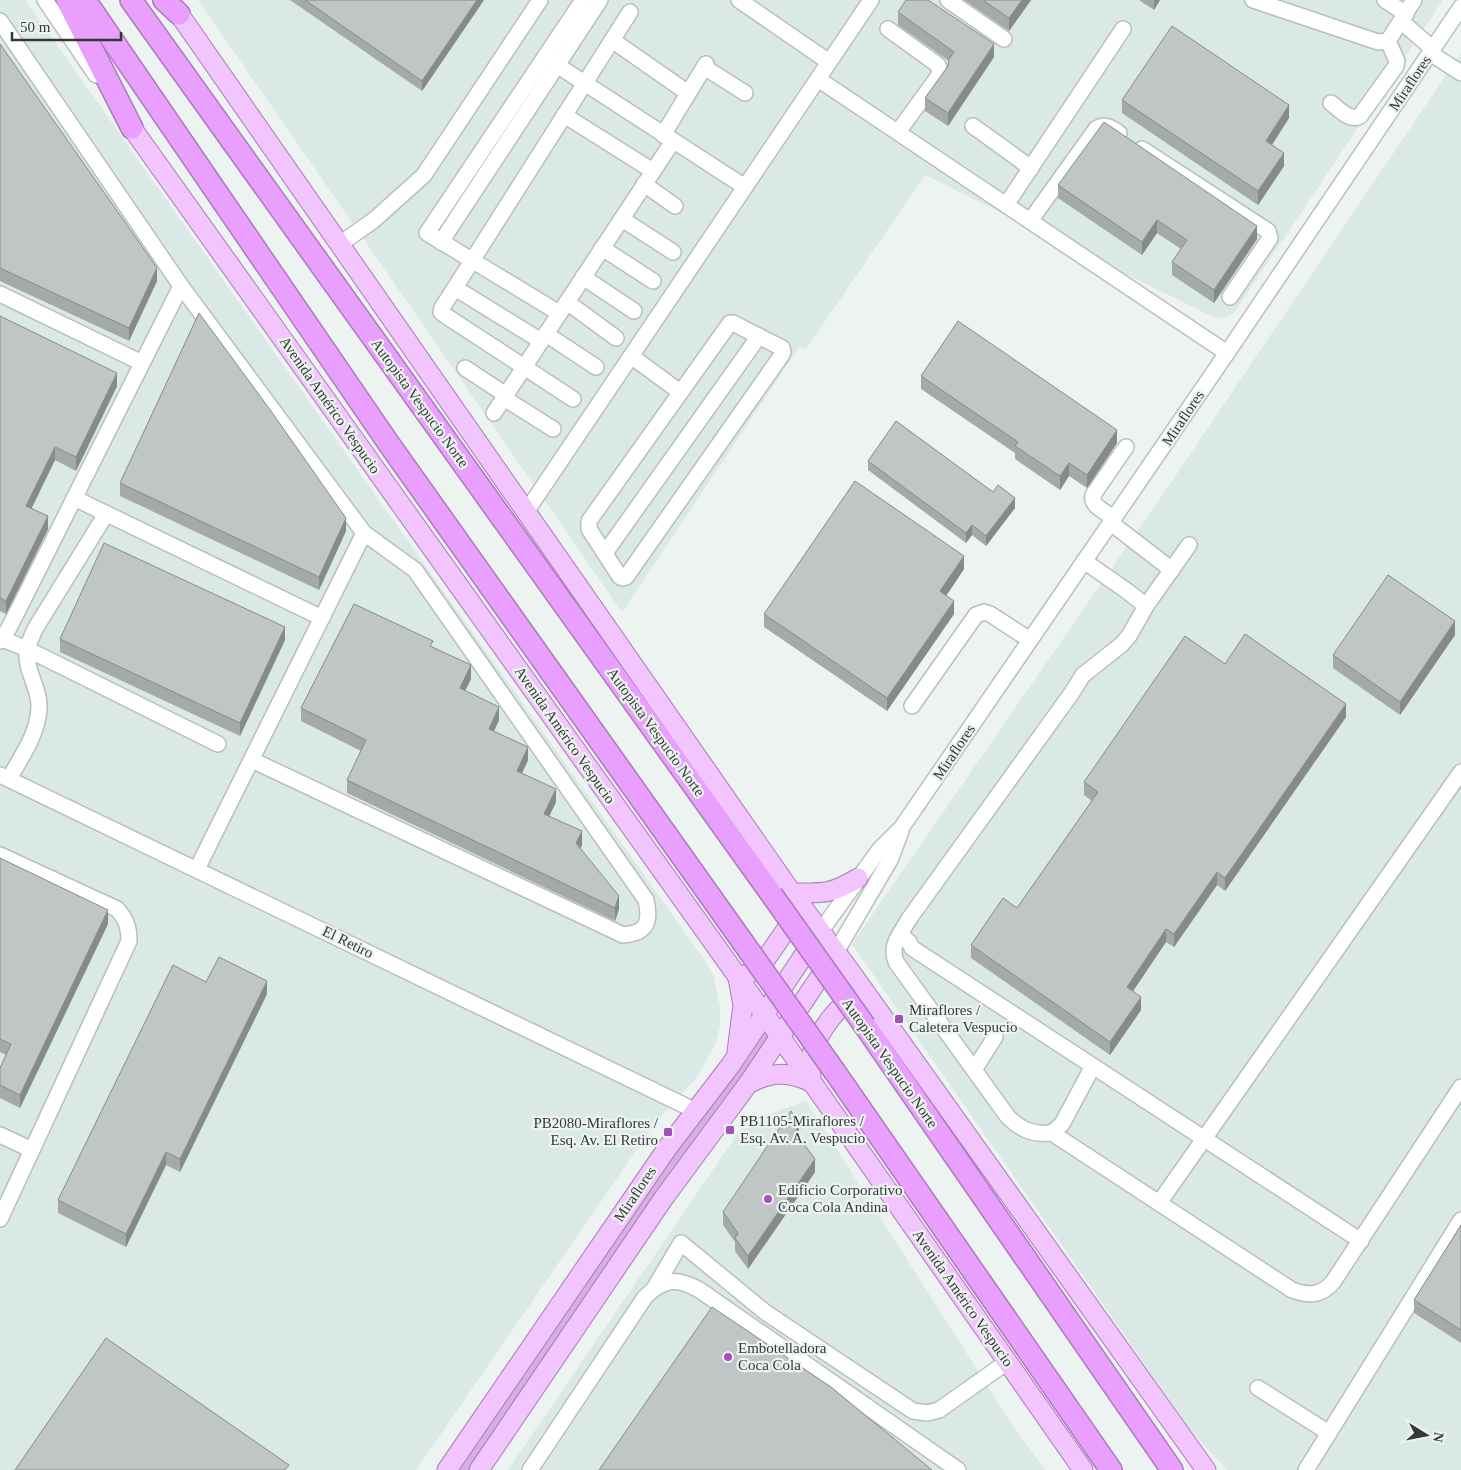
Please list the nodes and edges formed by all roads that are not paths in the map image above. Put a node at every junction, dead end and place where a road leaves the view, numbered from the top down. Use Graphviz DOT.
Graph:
graph roads {
  1 [pos="45,0"];
  2 [pos="67,0"];
  3 [pos="85,0"];
  4 [pos="132,0"];
  5 [pos="540,0"];
  6 [pos="583,0"];
  7 [pos="600,0"];
  8 [pos="739,0"];
  9 [pos="871,0"];
  10 [pos="948,0"];
  11 [pos="1253,0"];
  12 [pos="1385,0"];
  13 [pos="1414,0"];
  14 [pos="171,5"];
  15 [pos="1461,7"];
  16 [pos="630,12"];
  17 [pos="1404,18"];
  18 [pos="0,21"];
  19 [pos="888,29"];
  20 [pos="1123,29"];
  21 [pos="1004,39"];
  22 [pos="612,40"];
  23 [pos="1388,41"];
  24 [pos="1431,51"];
  25 [pos="550,61"];
  26 [pos="829,62"];
  27 [pos="1461,72"];
  28 [pos="818,78"];
  29 [pos="584,83"];
  30 [pos="745,92"];
  31 [pos="688,93"];
  32 [pos="1331,103"];
  33 [pos="564,115"];
  34 [pos="972,126"];
  35 [pos="132,128"];
  36 [pos="898,132"];
  37 [pos="668,138"];
  38 [pos="1031,168"];
  39 [pos="653,171"];
  40 [pos="644,184"];
  41 [pos="745,188"];
  42 [pos="1006,205"];
  43 [pos="675,206"];
  44 [pos="622,219"];
  45 [pos="1030,221"];
  46 [pos="340,244"];
  47 [pos="602,248"];
  48 [pos="673,252"];
  49 [pos="472,259"];
  50 [pos="583,277"];
  51 [pos="653,281"];
  52 [pos="181,286"];
  53 [pos="455,288"];
  54 [pos="0,294"];
  55 [pos="1230,297"];
  56 [pos="563,308"];
  57 [pos="634,311"];
  58 [pos="759,336"];
  59 [pos="543,338"];
  60 [pos="616,338"];
  61 [pos="1227,353"];
  62 [pos="631,356"];
  63 [pos="142,363"];
  64 [pos="524,367"];
  65 [pos="596,367"];
  66 [pos="465,368"];
  67 [pos="680,392"];
  68 [pos="505,396"];
  69 [pos="573,399"];
  70 [pos="494,413"];
  71 [pos="553,429"];
  72 [pos="1126,447"];
  73 [pos="74,498"];
  74 [pos="526,512"];
  75 [pos="106,514"];
  76 [pos="1112,520"];
  77 [pos="364,533"];
  78 [pos="1189,545"];
  79 [pos="604,553"];
  80 [pos="1084,562"];
  81 [pos="1172,570"];
  82 [pos="1146,606"];
  83 [pos="322,618"];
  84 [pos="1,639"];
  85 [pos="1030,640"];
  86 [pos="27,649"];
  87 [pos="912,706"];
  88 [pos="218,744"];
  89 [pos="252,760"];
  90 [pos="1461,772"];
  91 [pos="5,777"];
  92 [pos="902,827"];
  93 [pos="0,854"];
  94 [pos="197,869"];
  95 [pos="858,878"];
  96 [pos="782,894"];
  97 [pos="820,932"];
  98 [pos="900,934"];
  99 [pos="836,952"];
  100 [pos="738,978"];
  101 [pos="866,994"];
  102 [pos="765,1015"];
  103 [pos="780,1037"];
  104 [pos="994,1037"];
  105 [pos="736,1058"];
  106 [pos="1092,1066"];
  107 [pos="974,1070"];
  108 [pos="811,1082"];
  109 [pos="748,1084"];
  110 [pos="1461,1087"];
  111 [pos="696,1111"];
  112 [pos="1052,1133"];
  113 [pos="0,1134"];
  114 [pos="1204,1138"];
  115 [pos="32,1150"];
  116 [pos="1159,1203"];
  117 [pos="0,1219"];
  118 [pos="1461,1220"];
  119 [pos="1361,1241"];
  120 [pos="655,1287"];
  121 [pos="1007,1362"];
  122 [pos="1258,1388"];
  123 [pos="1329,1433"];
  124 [pos="447,1470"];
  125 [pos="479,1470"];
  126 [pos="530,1470"];
  127 [pos="958,1470"];
  128 [pos="1083,1470"];
  129 [pos="1111,1470"];
  130 [pos="1172,1470"];
  131 [pos="1206,1470"];
  132 [pos="1306,1470"];
  1 -- 35 [label="street, Avenida Américo Vespucio"];
  2 -- 35 [label="highway"];
  3 -- 129 [label="highway, bridge"];
  4 -- 96 [label="highway, Autopista Vespucio Norte"];
  5 -- 46 [label="street"];
  6 -- 25 [label="street"];
  7 -- 25 [label="street"];
  8 -- 26 [label="street"];
  9 -- 26 [label="street"];
  10 -- 21 [label="street"];
  11 -- 23 [label="street"];
  12 -- 17 [label="street"];
  13 -- 17 [label="street"];
  14 -- 46 [label="main road"];
  15 -- 24 [label="street, Miraflores"];
  16 -- 22 [label="street"];
  17 -- 23 [label="street"];
  17 -- 24 [label="street"];
  18 -- 52 [label="street"];
  19 -- 36 [label="street"];
  20 -- 38 [label="street"];
  22 -- 29 [label="street"];
  22 -- 31 [label="street"];
  23 -- 32 [label="street"];
  24 -- 27 [label="street"];
  24 -- 61 [label="street, Miraflores"];
  25 -- 29 [label="street"];
  25 -- 49 [label="street"];
  26 -- 28 [label="street"];
  28 -- 36 [label="street"];
  28 -- 41 [label="street"];
  29 -- 33 [label="street"];
  29 -- 37 [label="street"];
  30 -- 31 [label="street"];
  31 -- 37 [label="street"];
  33 -- 39 [label="street"];
  33 -- 49 [label="street"];
  34 -- 38 [label="street"];
  35 -- 100 [label="main road, Avenida Américo Vespucio"];
  36 -- 42 [label="street"];
  37 -- 39 [label="street"];
  37 -- 41 [label="street"];
  38 -- 42 [label="street"];
  39 -- 40 [label="street"];
  40 -- 43 [label="street"];
  40 -- 44 [label="street"];
  41 -- 62 [label="street"];
  42 -- 45 [label="street"];
  44 -- 47 [label="street"];
  44 -- 48 [label="street"];
  45 -- 55 [label="street"];
  45 -- 61 [label="street"];
  46 -- 74 [label="main road"];
  47 -- 50 [label="street"];
  47 -- 51 [label="street"];
  49 -- 53 [label="street"];
  49 -- 56 [label="street"];
  50 -- 56 [label="street"];
  50 -- 57 [label="street"];
  52 -- 63 [label="street"];
  52 -- 77 [label="street"];
  53 -- 59 [label="street"];
  53 -- 64 [label="street"];
  54 -- 63 [label="street"];
  56 -- 59 [label="street"];
  56 -- 60 [label="street"];
  58 -- 67 [label="street"];
  58 -- 79 [label="street"];
  58 -- 79 [label="street"];
  59 -- 64 [label="street"];
  59 -- 65 [label="street"];
  61 -- 76 [label="street, Miraflores"];
  62 -- 67 [label="street"];
  62 -- 74 [label="street"];
  63 -- 73 [label="street"];
  64 -- 68 [label="street"];
  64 -- 69 [label="street"];
  66 -- 68 [label="street"];
  67 -- 79 [label="street"];
  68 -- 70 [label="street"];
  68 -- 71 [label="street"];
  72 -- 76 [label="street"];
  73 -- 75 [label="street"];
  73 -- 84 [label="street"];
  74 -- 96 [label="main road"];
  75 -- 83 [label="street"];
  75 -- 86 [label="street"];
  76 -- 80 [label="street, Miraflores"];
  76 -- 81 [label="street"];
  77 -- 83 [label="street"];
  77 -- 89 [label="street"];
  78 -- 81 [label="street"];
  80 -- 82 [label="street"];
  80 -- 85 [label="street, Miraflores"];
  81 -- 82 [label="street"];
  82 -- 98 [label="street"];
  83 -- 89 [label="street"];
  84 -- 86 [label="street"];
  85 -- 87 [label="street"];
  85 -- 92 [label="street, Miraflores"];
  86 -- 88 [label="street"];
  86 -- 91 [label="street"];
  89 -- 94 [label="street"];
  90 -- 114 [label="street"];
  91 -- 94 [label="street, El Retiro"];
  92 -- 95 [label="street, Miraflores"];
  92 -- 99 [label="street, Miraflores"];
  93 -- 115 [label="street"];
  94 -- 111 [label="street, El Retiro"];
  95 -- 96 [label="main road"];
  95 -- 97 [label="street, Miraflores"];
  96 -- 97 [label="main road"];
  96 -- 100 [label="main road"];
  96 -- 130 [label="highway, Autopista Vespucio Norte, bridge"];
  97 -- 99 [label="main road"];
  97 -- 102 [label="main road, Miraflores"];
  98 -- 106 [label="street"];
  98 -- 107 [label="street"];
  99 -- 101 [label="main road"];
  99 -- 103 [label="main road, Miraflores"];
  100 -- 102 [label="main road, Avenida Américo Vespucio"];
  100 -- 105 [label="main road"];
  101 -- 108 [label="main road"];
  101 -- 131 [label="main road"];
  102 -- 103 [label="main road, Avenida Américo Vespucio"];
  102 -- 105 [label="main road, Miraflores"];
  103 -- 108 [label="main road, Avenida Américo Vespucio"];
  103 -- 109 [label="main road, Miraflores"];
  104 -- 107 [label="street"];
  105 -- 111 [label="main road, Miraflores"];
  106 -- 112 [label="street"];
  106 -- 114 [label="street"];
  107 -- 112 [label="street"];
  108 -- 109 [label="main road"];
  108 -- 121 [label="main road, Avenida Américo Vespucio"];
  109 -- 125 [label="main road, Miraflores"];
  110 -- 119 [label="street"];
  111 -- 124 [label="main road, Miraflores"];
  112 -- 116 [label="street"];
  113 -- 115 [label="street"];
  114 -- 116 [label="street"];
  114 -- 119 [label="street"];
  115 -- 117 [label="street"];
  116 -- 119 [label="street"];
  118 -- 123 [label="street"];
  120 -- 121 [label="street"];
  120 -- 126 [label="street"];
  120 -- 127 [label="street"];
  121 -- 128 [label="main road, Avenida Américo Vespucio"];
  122 -- 123 [label="street"];
  123 -- 132 [label="street"];
}
